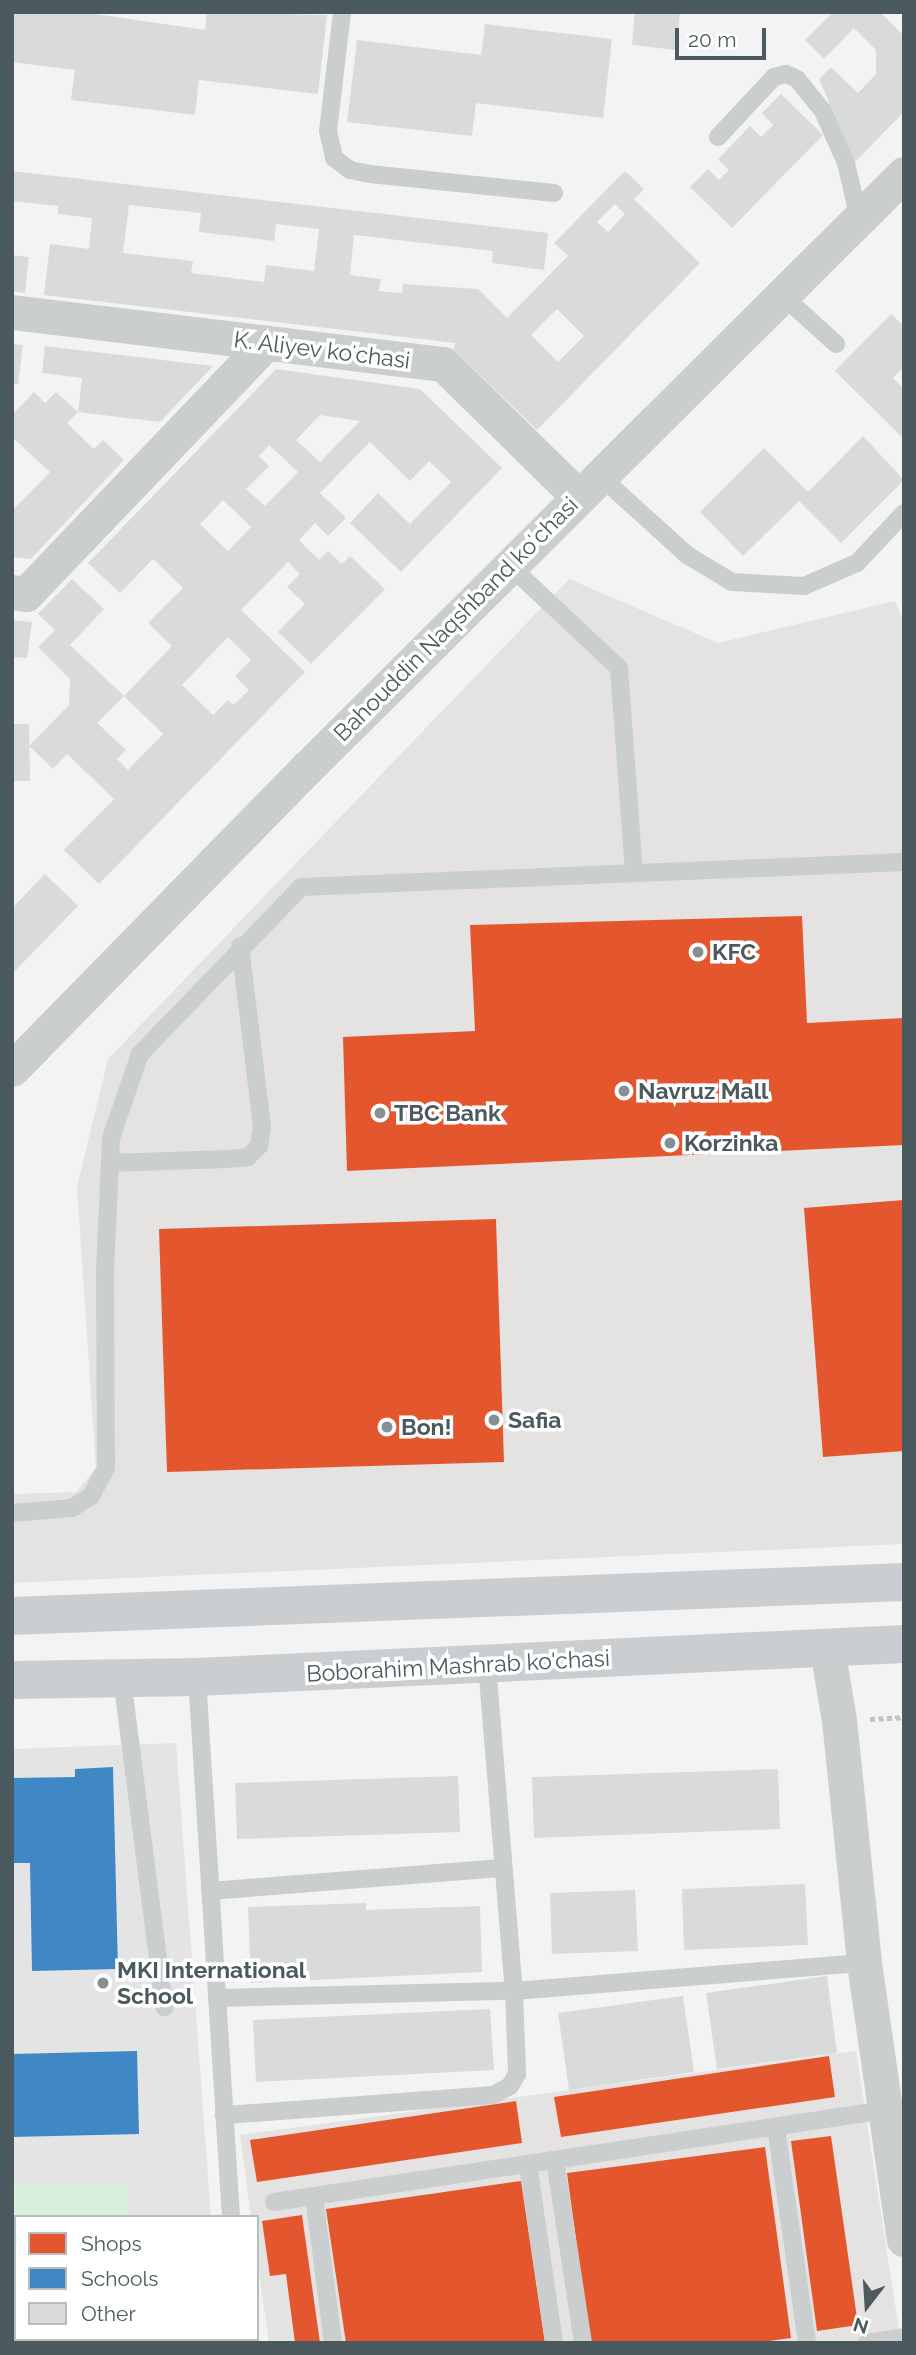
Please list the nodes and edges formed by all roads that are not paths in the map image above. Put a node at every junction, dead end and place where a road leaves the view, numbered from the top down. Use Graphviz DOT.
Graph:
graph roads {
  1 [pos="342,12"];
  2 [pos="718,137"];
  3 [pos="904,174"];
  4 [pos="554,193"];
  5 [pos="859,219"];
  6 [pos="782,295"];
  7 [pos="12,312"];
  8 [pos="266,343"];
  9 [pos="836,344"];
  10 [pos="589,487"];
  11 [pos="904,513"];
  12 [pos="510,566"];
  13 [pos="12,592"];
  14 [pos="904,862"];
  15 [pos="634,873"];
  16 [pos="240,946"];
  17 [pos="12,1069"];
  18 [pos="110,1163"];
  19 [pos="12,1513"];
  20 [pos="904,1582"];
  21 [pos="12,1616"];
  22 [pos="904,1644"];
  23 [pos="827,1649"];
  24 [pos="487,1665"];
  25 [pos="197,1677"];
  26 [pos="122,1678"];
  27 [pos="12,1680"];
  28 [pos="501,1868"];
  29 [pos="211,1891"];
  30 [pos="864,1964"];
  31 [pos="514,1991"];
  32 [pos="217,1998"];
  33 [pos="164,2007"];
  34 [pos="885,2110"];
  35 [pos="224,2115"];
  36 [pos="776,2127"];
  37 [pos="555,2160"];
  38 [pos="528,2164"];
  39 [pos="314,2196"];
  40 [pos="274,2202"];
  41 [pos="231,2215"];
  42 [pos="904,2239"];
  43 [pos="904,2337"];
  44 [pos="333,2343"];
  45 [pos="554,2343"];
  46 [pos="583,2343"];
  47 [pos="807,2343"];
  48 [pos="867,2343"];
  1 -- 4 [label="lane"];
  2 -- 5 [label="lane"];
  3 -- 5 [label="street, Bahouddin Naqshband koʻchasi"];
  5 -- 6 [label="street, Bahouddin Naqshband koʻchasi"];
  6 -- 9 [label="lane"];
  6 -- 10 [label="street, Bahouddin Naqshband koʻchasi"];
  7 -- 8 [label="street, K. Aliyev koʻchasi"];
  8 -- 10 [label="street, K. Aliyev koʻchasi"];
  8 -- 13 [label="street"];
  10 -- 11 [label="lane"];
  10 -- 12 [label="street, Bahouddin Naqshband koʻchasi"];
  12 -- 15 [label="lane"];
  12 -- 17 [label="street, Bahouddin Naqshband koʻchasi"];
  14 -- 15 [label="lane"];
  15 -- 16 [label="lane"];
  16 -- 18 [label="lane"];
  16 -- 18 [label="lane"];
  18 -- 19 [label="lane"];
  20 -- 21 [label="main road"];
  22 -- 23 [label="main road, Boborahim Mashrab ko'chasi"];
  23 -- 24 [label="main road, Boborahim Mashrab ko'chasi"];
  23 -- 30 [label="street"];
  24 -- 25 [label="main road, Boborahim Mashrab ko'chasi"];
  24 -- 28 [label="lane"];
  25 -- 26 [label="main road, Boborahim Mashrab ko'chasi"];
  25 -- 29 [label="lane"];
  26 -- 27 [label="main road, Boborahim Mashrab ko'chasi"];
  26 -- 33 [label="lane"];
  28 -- 29 [label="lane"];
  28 -- 31 [label="lane"];
  29 -- 32 [label="lane"];
  30 -- 31 [label="lane"];
  30 -- 34 [label="street"];
  31 -- 32 [label="lane"];
  31 -- 35 [label="lane"];
  32 -- 35 [label="lane"];
  34 -- 36 [label="lane"];
  34 -- 42 [label="street"];
  35 -- 41 [label="lane"];
  36 -- 37 [label="lane"];
  36 -- 47 [label="lane"];
  37 -- 38 [label="lane"];
  37 -- 46 [label="lane"];
  38 -- 39 [label="lane"];
  38 -- 45 [label="lane"];
  39 -- 40 [label="lane"];
  39 -- 44 [label="lane"];
  43 -- 48 [label="lane"];
}
